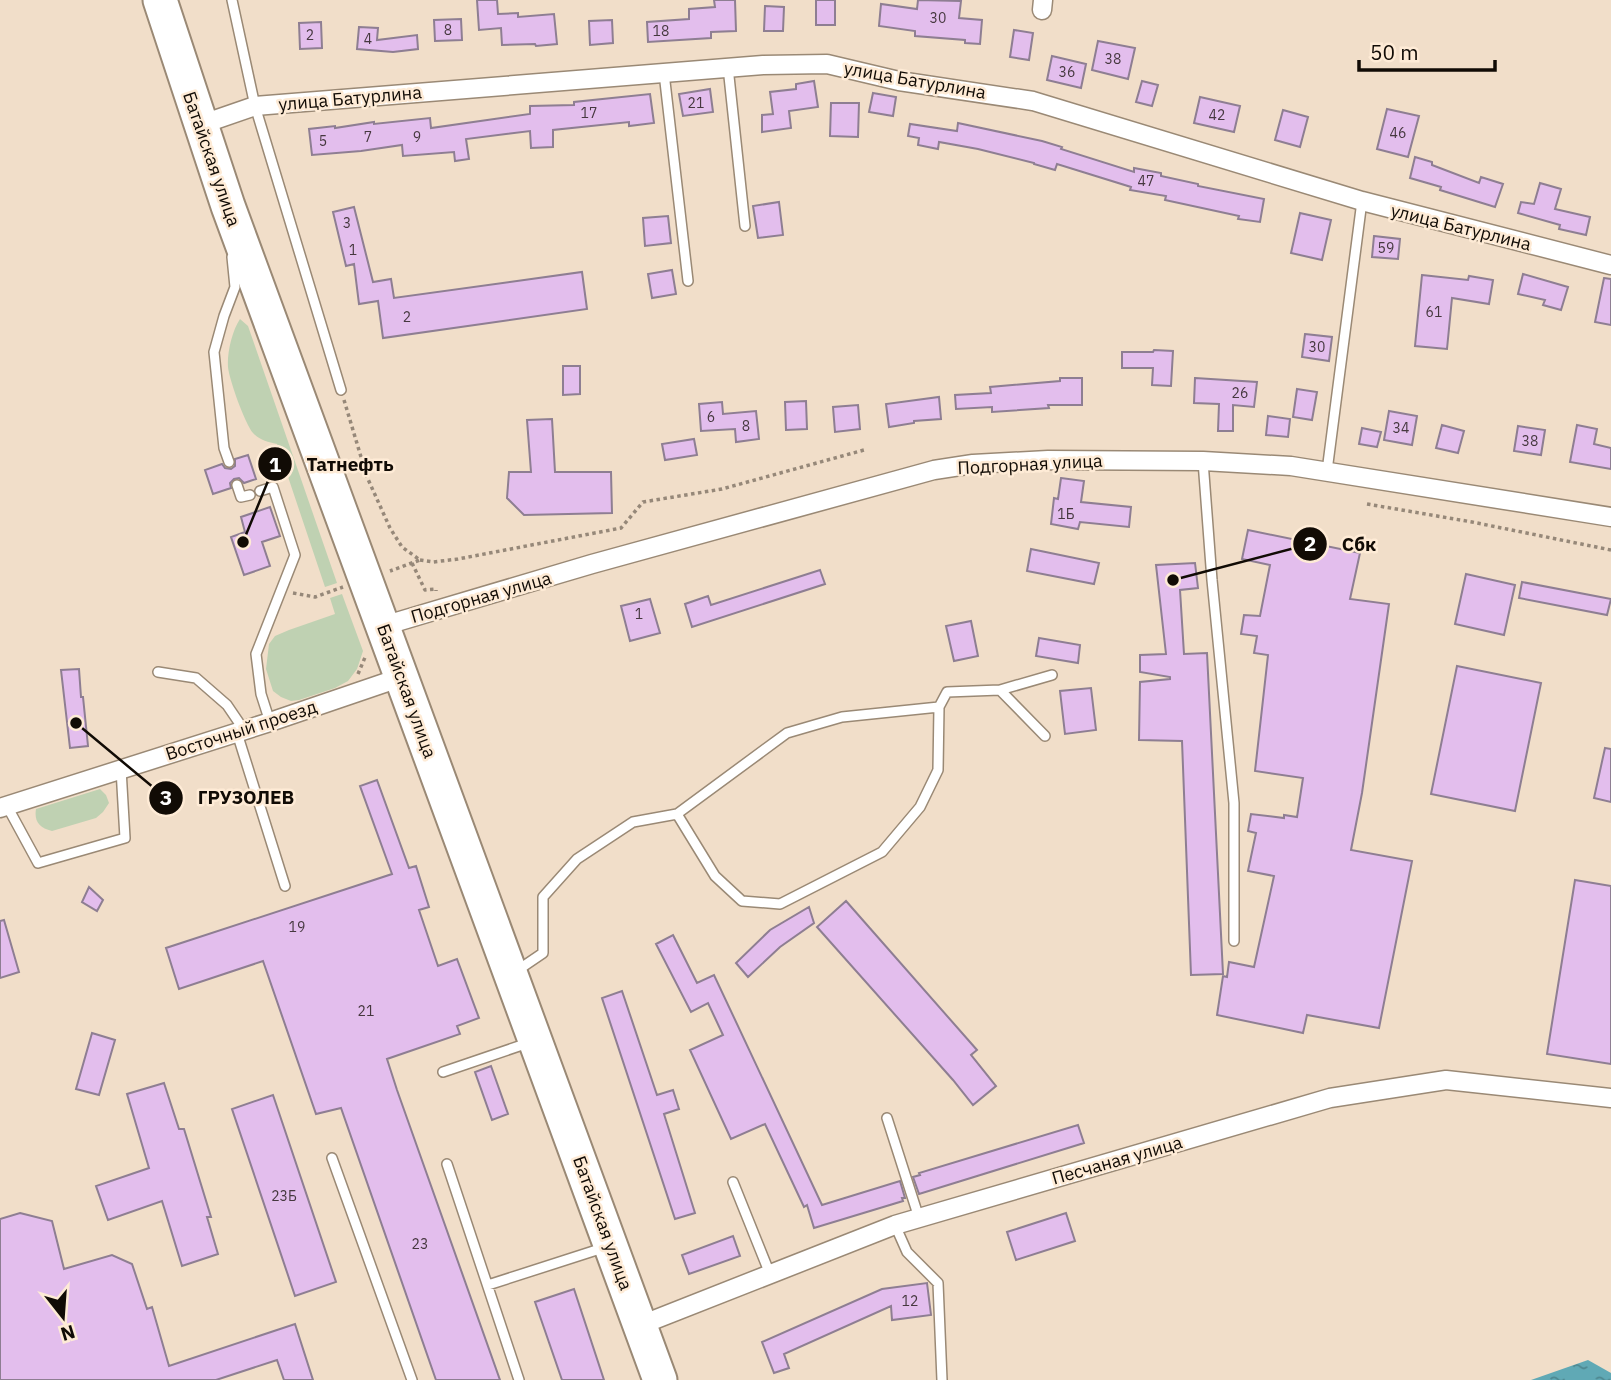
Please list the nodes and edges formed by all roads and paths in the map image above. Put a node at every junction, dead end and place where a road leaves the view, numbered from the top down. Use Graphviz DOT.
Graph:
graph roads {
  1 [pos="160,0"];
  2 [pos="232,0"];
  3 [pos="728,67"];
  4 [pos="664,73"];
  5 [pos="255,106"];
  6 [pos="200,125"];
  7 [pos="1362,201"];
  8 [pos="228,206"];
  9 [pos="745,226"];
  10 [pos="1611,265"];
  11 [pos="688,281"];
  12 [pos="341,390"];
  13 [pos="864,450"];
  14 [pos="1203,461"];
  15 [pos="229,462"];
  16 [pos="1327,471"];
  17 [pos="237,485"];
  18 [pos="260,491"];
  19 [pos="250,495"];
  20 [pos="1367,504"];
  21 [pos="1611,517"];
  22 [pos="1611,550"];
  23 [pos="419,560"];
  24 [pos="375,639"];
  25 [pos="158,672"];
  26 [pos="1052,674"];
  27 [pos="402,677"];
  28 [pos="1000,690"];
  29 [pos="354,693"];
  30 [pos="939,707"];
  31 [pos="270,722"];
  32 [pos="240,731"];
  33 [pos="1045,736"];
  34 [pos="121,769"];
  35 [pos="4,807"];
  36 [pos="677,814"];
  37 [pos="285,886"];
  38 [pos="1234,941"];
  39 [pos="511,975"];
  40 [pos="536,1040"];
  41 [pos="443,1072"];
  42 [pos="1611,1098"];
  43 [pos="887,1118"];
  44 [pos="332,1158"];
  45 [pos="447,1164"];
  46 [pos="733,1182"];
  47 [pos="919,1218"];
  48 [pos="895,1225"];
  49 [pos="611,1245"];
  50 [pos="770,1274"];
  51 [pos="488,1285"];
  52 [pos="641,1325"];
  53 [pos="412,1380"];
  54 [pos="519,1380"];
  55 [pos="660,1380"];
  56 [pos="942,1380"];
  1 -- 6 [label="highway, Батайская улица"];
  2 -- 5 [label="lane"];
  3 -- 4 [label="street, улица Батурлина"];
  3 -- 7 [label="street, улица Батурлина"];
  3 -- 9 [label="lane"];
  4 -- 5 [label="street, улица Батурлина"];
  4 -- 11 [label="lane"];
  5 -- 6 [label="street, улица Батурлина"];
  5 -- 12 [label="lane"];
  6 -- 8 [label="highway, Батайская улица"];
  7 -- 10 [label="street, улица Батурлина"];
  7 -- 16 [label="lane"];
  8 -- 15 [label="lane"];
  8 -- 24 [label="highway, Батайская улица"];
  13 -- 23 [label="path"];
  14 -- 16 [label="street, Подгорная улица"];
  14 -- 24 [label="street, Подгорная улица"];
  14 -- 38 [label="lane"];
  16 -- 21 [label="street, Подгорная улица"];
  17 -- 19 [label="lane"];
  18 -- 31 [label="lane"];
  20 -- 22 [label="path"];
  24 -- 27 [label="highway, Батайская улица"];
  24 -- 29 [label="path"];
  25 -- 32 [label="lane"];
  26 -- 28 [label="lane"];
  27 -- 29 [label="street, Восточный проезд"];
  27 -- 39 [label="highway, Батайская улица"];
  28 -- 30 [label="lane"];
  28 -- 33 [label="lane"];
  29 -- 31 [label="street, Восточный проезд"];
  30 -- 36 [label="lane"];
  30 -- 36 [label="lane"];
  31 -- 32 [label="street, Восточный проезд"];
  32 -- 34 [label="street, Восточный проезд"];
  32 -- 37 [label="lane"];
  34 -- 35 [label="street, Восточный проезд"];
  34 -- 35 [label="lane"];
  36 -- 39 [label="lane"];
  39 -- 40 [label="highway, Батайская улица"];
  40 -- 41 [label="lane"];
  40 -- 49 [label="highway, Батайская улица"];
  42 -- 47 [label="street, Песчаная улица"];
  43 -- 47 [label="lane"];
  44 -- 53 [label="lane"];
  45 -- 51 [label="lane"];
  46 -- 50 [label="lane"];
  47 -- 48 [label="street, Песчаная улица"];
  48 -- 50 [label="street, Песчаная улица"];
  48 -- 56 [label="lane"];
  49 -- 51 [label="lane"];
  49 -- 52 [label="highway, Батайская улица"];
  50 -- 52 [label="street, Песчаная улица"];
  51 -- 54 [label="lane"];
  52 -- 55 [label="highway, Батайская улица"];
}
